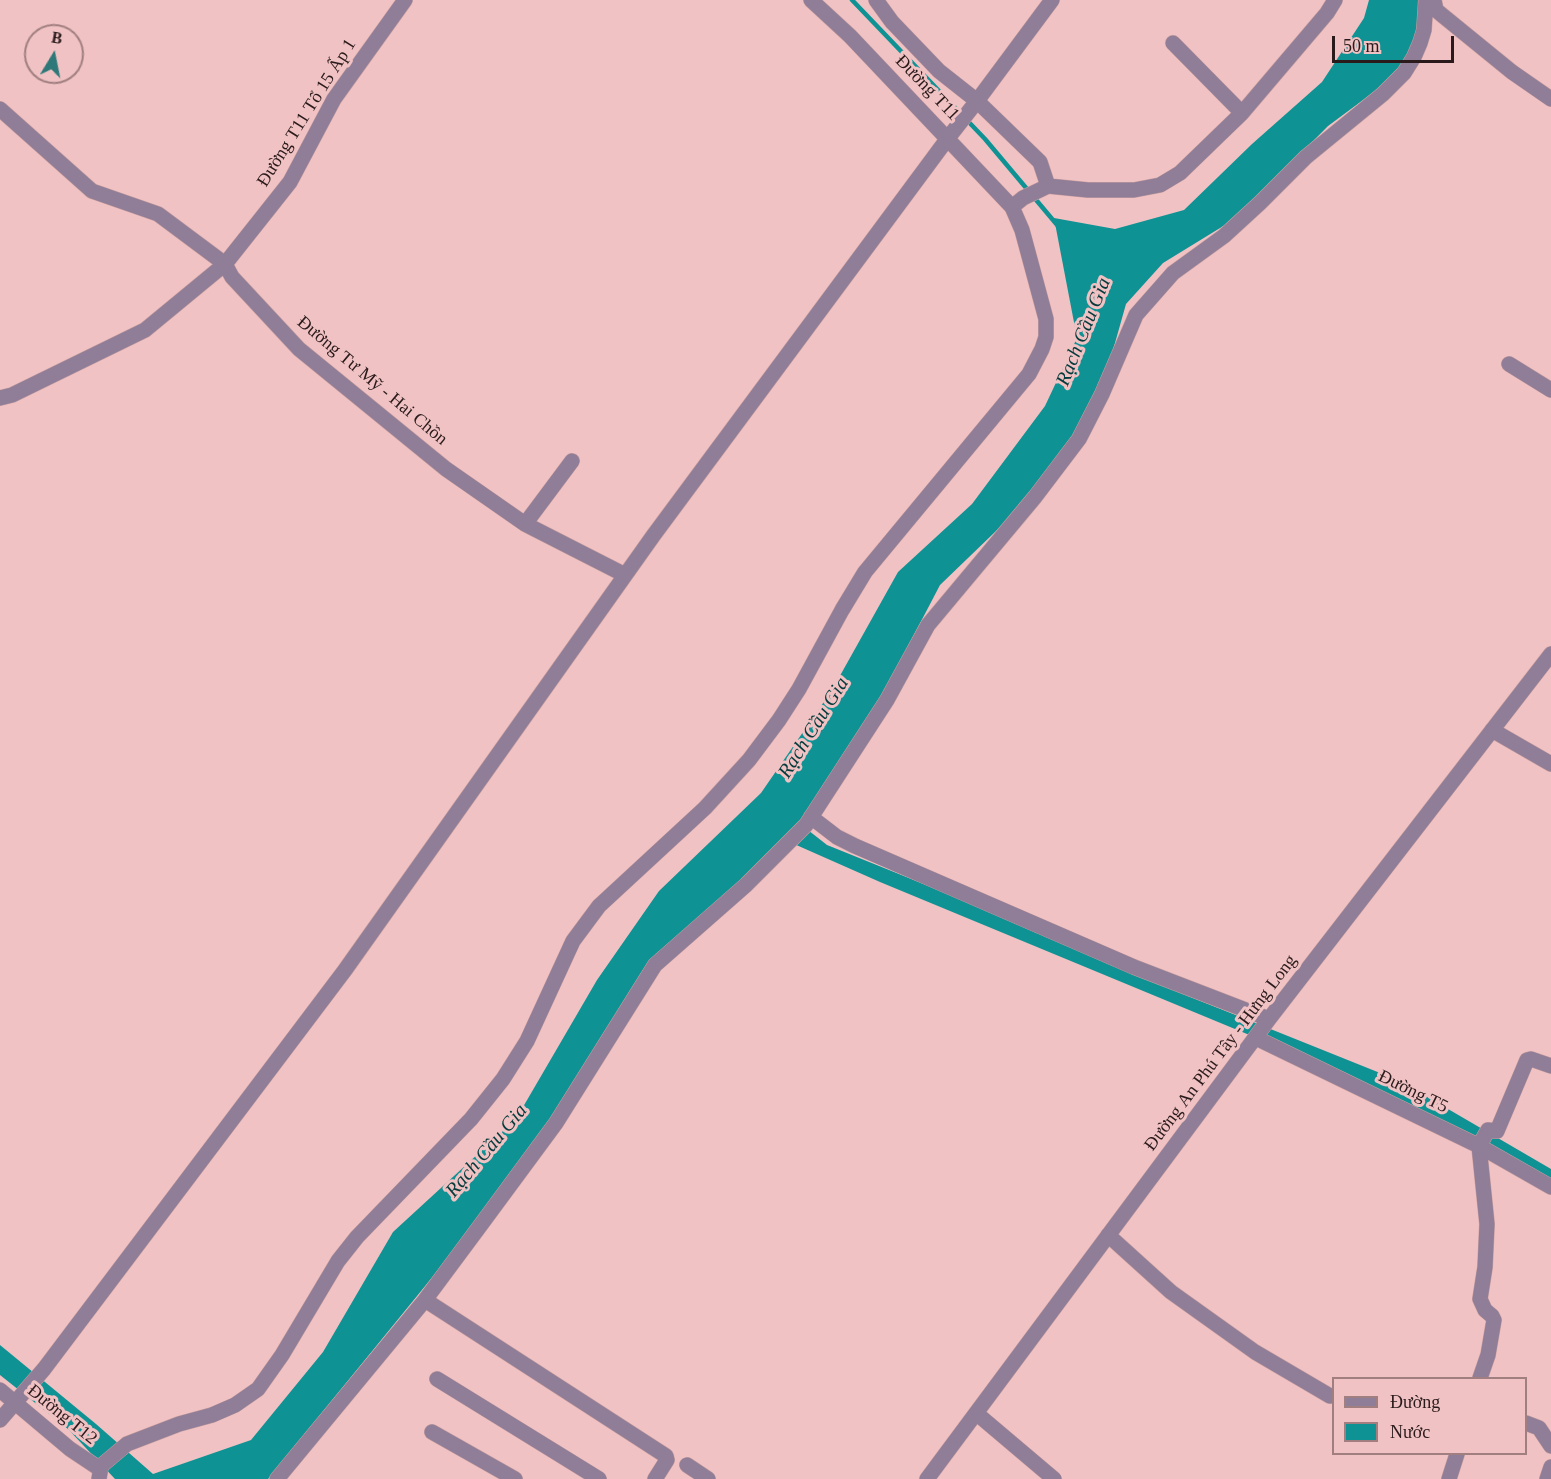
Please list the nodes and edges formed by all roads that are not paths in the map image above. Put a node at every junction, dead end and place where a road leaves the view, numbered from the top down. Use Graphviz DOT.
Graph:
graph roads {
  1 [pos="405,0"];
  2 [pos="811,0"];
  3 [pos="876,0"];
  4 [pos="1052,0"];
  5 [pos="1335,0"];
  6 [pos="1426,0"];
  7 [pos="1434,0"];
  8 [pos="1173,43"];
  9 [pos="1551,99"];
  10 [pos="977,101"];
  11 [pos="0,109"];
  12 [pos="1242,113"];
  13 [pos="948,138"];
  14 [pos="1048,186"];
  15 [pos="1017,202"];
  16 [pos="225,264"];
  17 [pos="1509,364"];
  18 [pos="1551,390"];
  19 [pos="0,398"];
  20 [pos="572,461"];
  21 [pos="525,524"];
  22 [pos="625,575"];
  23 [pos="1551,654"];
  24 [pos="1492,730"];
  25 [pos="1551,764"];
  26 [pos="808,821"];
  27 [pos="1268,1021"];
  28 [pos="1256,1038"];
  29 [pos="1551,1066"];
  30 [pos="1479,1146"];
  31 [pos="1551,1187"];
  32 [pos="1108,1235"];
  33 [pos="424,1300"];
  34 [pos="1480,1377"];
  35 [pos="437,1379"];
  36 [pos="0,1390"];
  37 [pos="1330,1396"];
  38 [pos="17,1398"];
  39 [pos="976,1413"];
  40 [pos="0,1420"];
  41 [pos="1527,1423"];
  42 [pos="432,1432"];
  43 [pos="1551,1446"];
  44 [pos="1457,1455"];
  45 [pos="687,1465"];
  46 [pos="1551,1467"];
  47 [pos="100,1471"];
  48 [pos="277,1479"];
  49 [pos="515,1479"];
  50 [pos="599,1479"];
  51 [pos="655,1479"];
  52 [pos="708,1479"];
  53 [pos="927,1479"];
  54 [pos="1054,1479"];
  55 [pos="1449,1479"];
  56 [pos="1546,1479"];
  1 -- 16 [label="street, Đường T11 Tổ 15 Ấp 1"];
  2 -- 13 [label="street, Đường T11"];
  3 -- 10 [label="street"];
  4 -- 10 [label="street"];
  5 -- 12 [label="street"];
  6 -- 26 [label="street"];
  7 -- 9 [label="street"];
  8 -- 12 [label="street"];
  10 -- 13 [label="street"];
  10 -- 14 [label="street"];
  11 -- 16 [label="street, Đường Tư Mỹ - Hai Chồn"];
  12 -- 14 [label="street"];
  13 -- 15 [label="street, Đường T11"];
  13 -- 22 [label="street"];
  14 -- 15 [label="street"];
  15 -- 47 [label="street"];
  16 -- 19 [label="street, Đường T11 Tổ 15 Ấp 1"];
  16 -- 21 [label="street, Đường Tư Mỹ - Hai Chồn"];
  17 -- 18 [label="street"];
  20 -- 21 [label="street"];
  21 -- 22 [label="street, Đường Tư Mỹ - Hai Chồn"];
  22 -- 38 [label="street"];
  23 -- 24 [label="street, Đường An Phú Tây - Hưng Long"];
  24 -- 25 [label="street"];
  24 -- 27 [label="street, Đường An Phú Tây - Hưng Long"];
  26 -- 27 [label="street"];
  26 -- 33 [label="street"];
  27 -- 28 [label="street, Đường An Phú Tây - Hưng Long"];
  28 -- 30 [label="street, Đường T5"];
  28 -- 32 [label="street, Đường An Phú Tây - Hưng Long"];
  29 -- 30 [label="street"];
  30 -- 31 [label="street, Đường T5"];
  30 -- 34 [label="street"];
  32 -- 37 [label="street"];
  32 -- 39 [label="street, Đường An Phú Tây - Hưng Long"];
  33 -- 48 [label="street"];
  33 -- 51 [label="street"];
  35 -- 50 [label="street"];
  36 -- 38 [label="street, Đường T12"];
  38 -- 40 [label="street"];
  38 -- 47 [label="street, Đường T12"];
  39 -- 53 [label="street, Đường An Phú Tây - Hưng Long"];
  39 -- 54 [label="street"];
  41 -- 43 [label="street"];
  42 -- 49 [label="street"];
  44 -- 55 [label="street"];
  45 -- 52 [label="street"];
  46 -- 56 [label="street"];
}
